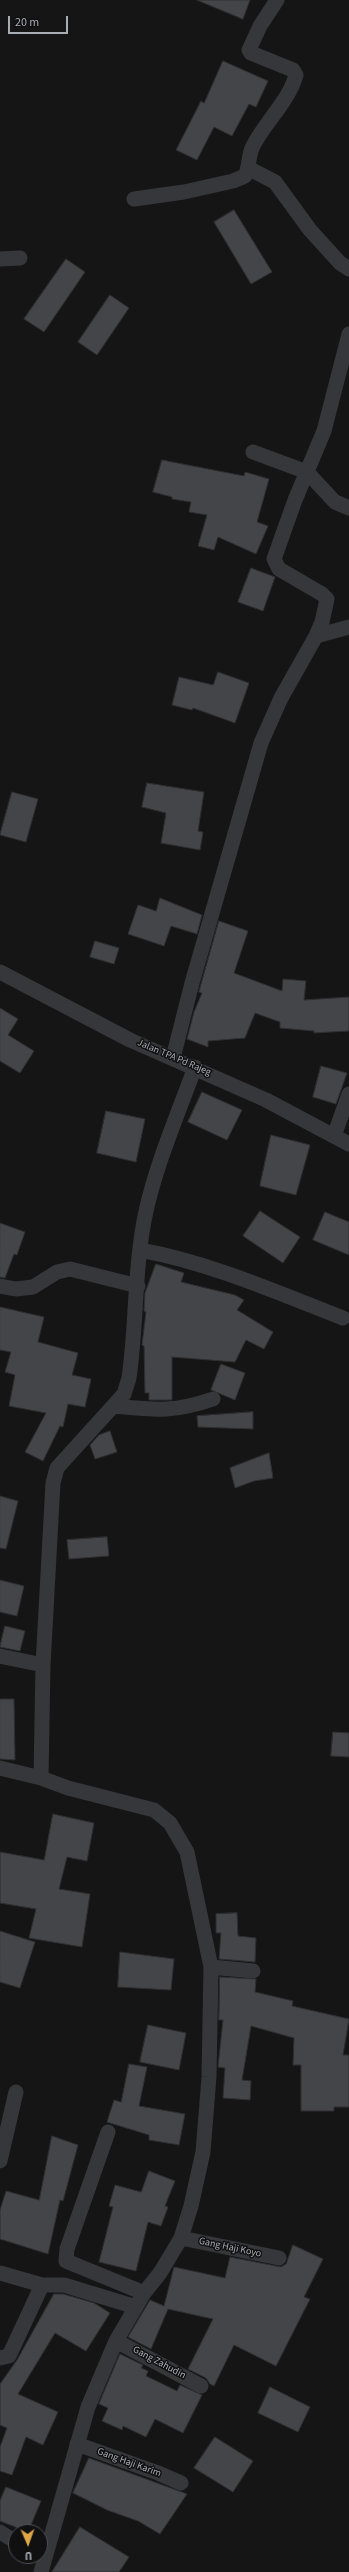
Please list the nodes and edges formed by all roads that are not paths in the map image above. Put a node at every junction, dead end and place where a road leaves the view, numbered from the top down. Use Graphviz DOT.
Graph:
graph roads {
  1 [pos="277,0"];
  2 [pos="248,168"];
  3 [pos="134,199"];
  4 [pos="20,258"];
  5 [pos="0,259"];
  6 [pos="349,269"];
  7 [pos="349,334"];
  8 [pos="253,452"];
  9 [pos="307,472"];
  10 [pos="349,508"];
  11 [pos="349,627"];
  12 [pos="316,636"];
  13 [pos="0,972"];
  14 [pos="173,1058"];
  15 [pos="195,1067"];
  16 [pos="349,1094"];
  17 [pos="334,1136"];
  18 [pos="349,1144"];
  19 [pos="140,1250"];
  20 [pos="0,1286"];
  21 [pos="138,1286"];
  22 [pos="343,1318"];
  23 [pos="213,1399"];
  24 [pos="113,1406"];
  25 [pos="0,1656"];
  26 [pos="43,1665"];
  27 [pos="0,1767"];
  28 [pos="41,1778"];
  29 [pos="210,1967"];
  30 [pos="253,1971"];
  31 [pos="16,2092"];
  32 [pos="108,2132"];
  33 [pos="0,2162"];
  34 [pos="181,2238"];
  35 [pos="279,2258"];
  36 [pos="0,2273"];
  37 [pos="42,2285"];
  38 [pos="144,2293"];
  39 [pos="136,2307"];
  40 [pos="116,2341"];
  41 [pos="0,2358"];
  42 [pos="201,2386"];
  43 [pos="77,2444"];
  44 [pos="181,2483"];
  45 [pos="48,2539"];
  1 -- 2 [label="street"];
  2 -- 3 [label="street"];
  2 -- 6 [label="street"];
  4 -- 5 [label="street"];
  7 -- 9 [label="street"];
  8 -- 9 [label="street"];
  9 -- 10 [label="street"];
  9 -- 12 [label="street"];
  11 -- 12 [label="street"];
  12 -- 14 [label="street"];
  13 -- 14 [label="street, Jalan TPA Pd Rajeg"];
  14 -- 15 [label="street, Jalan TPA Pd Rajeg"];
  15 -- 17 [label="street, Jalan TPA Pd Rajeg"];
  15 -- 19 [label="street"];
  16 -- 17 [label="street"];
  17 -- 18 [label="street, Jalan TPA Pd Rajeg"];
  19 -- 21 [label="street"];
  19 -- 22 [label="street"];
  20 -- 21 [label="street"];
  21 -- 24 [label="street"];
  23 -- 24 [label="street"];
  24 -- 26 [label="street"];
  25 -- 26 [label="street"];
  26 -- 28 [label="street"];
  27 -- 28 [label="street"];
  28 -- 29 [label="street"];
  29 -- 30 [label="street"];
  29 -- 34 [label="street"];
  31 -- 33 [label="street"];
  32 -- 38 [label="street"];
  34 -- 35 [label="street, Gang Haji Koyo"];
  34 -- 38 [label="street"];
  36 -- 37 [label="street"];
  37 -- 39 [label="street"];
  37 -- 41 [label="street"];
  38 -- 39 [label="street"];
  39 -- 40 [label="street"];
  40 -- 42 [label="street, Gang Zahudin"];
  40 -- 43 [label="street"];
  43 -- 44 [label="street, Gang Haji Karim"];
  43 -- 45 [label="street"];
}
